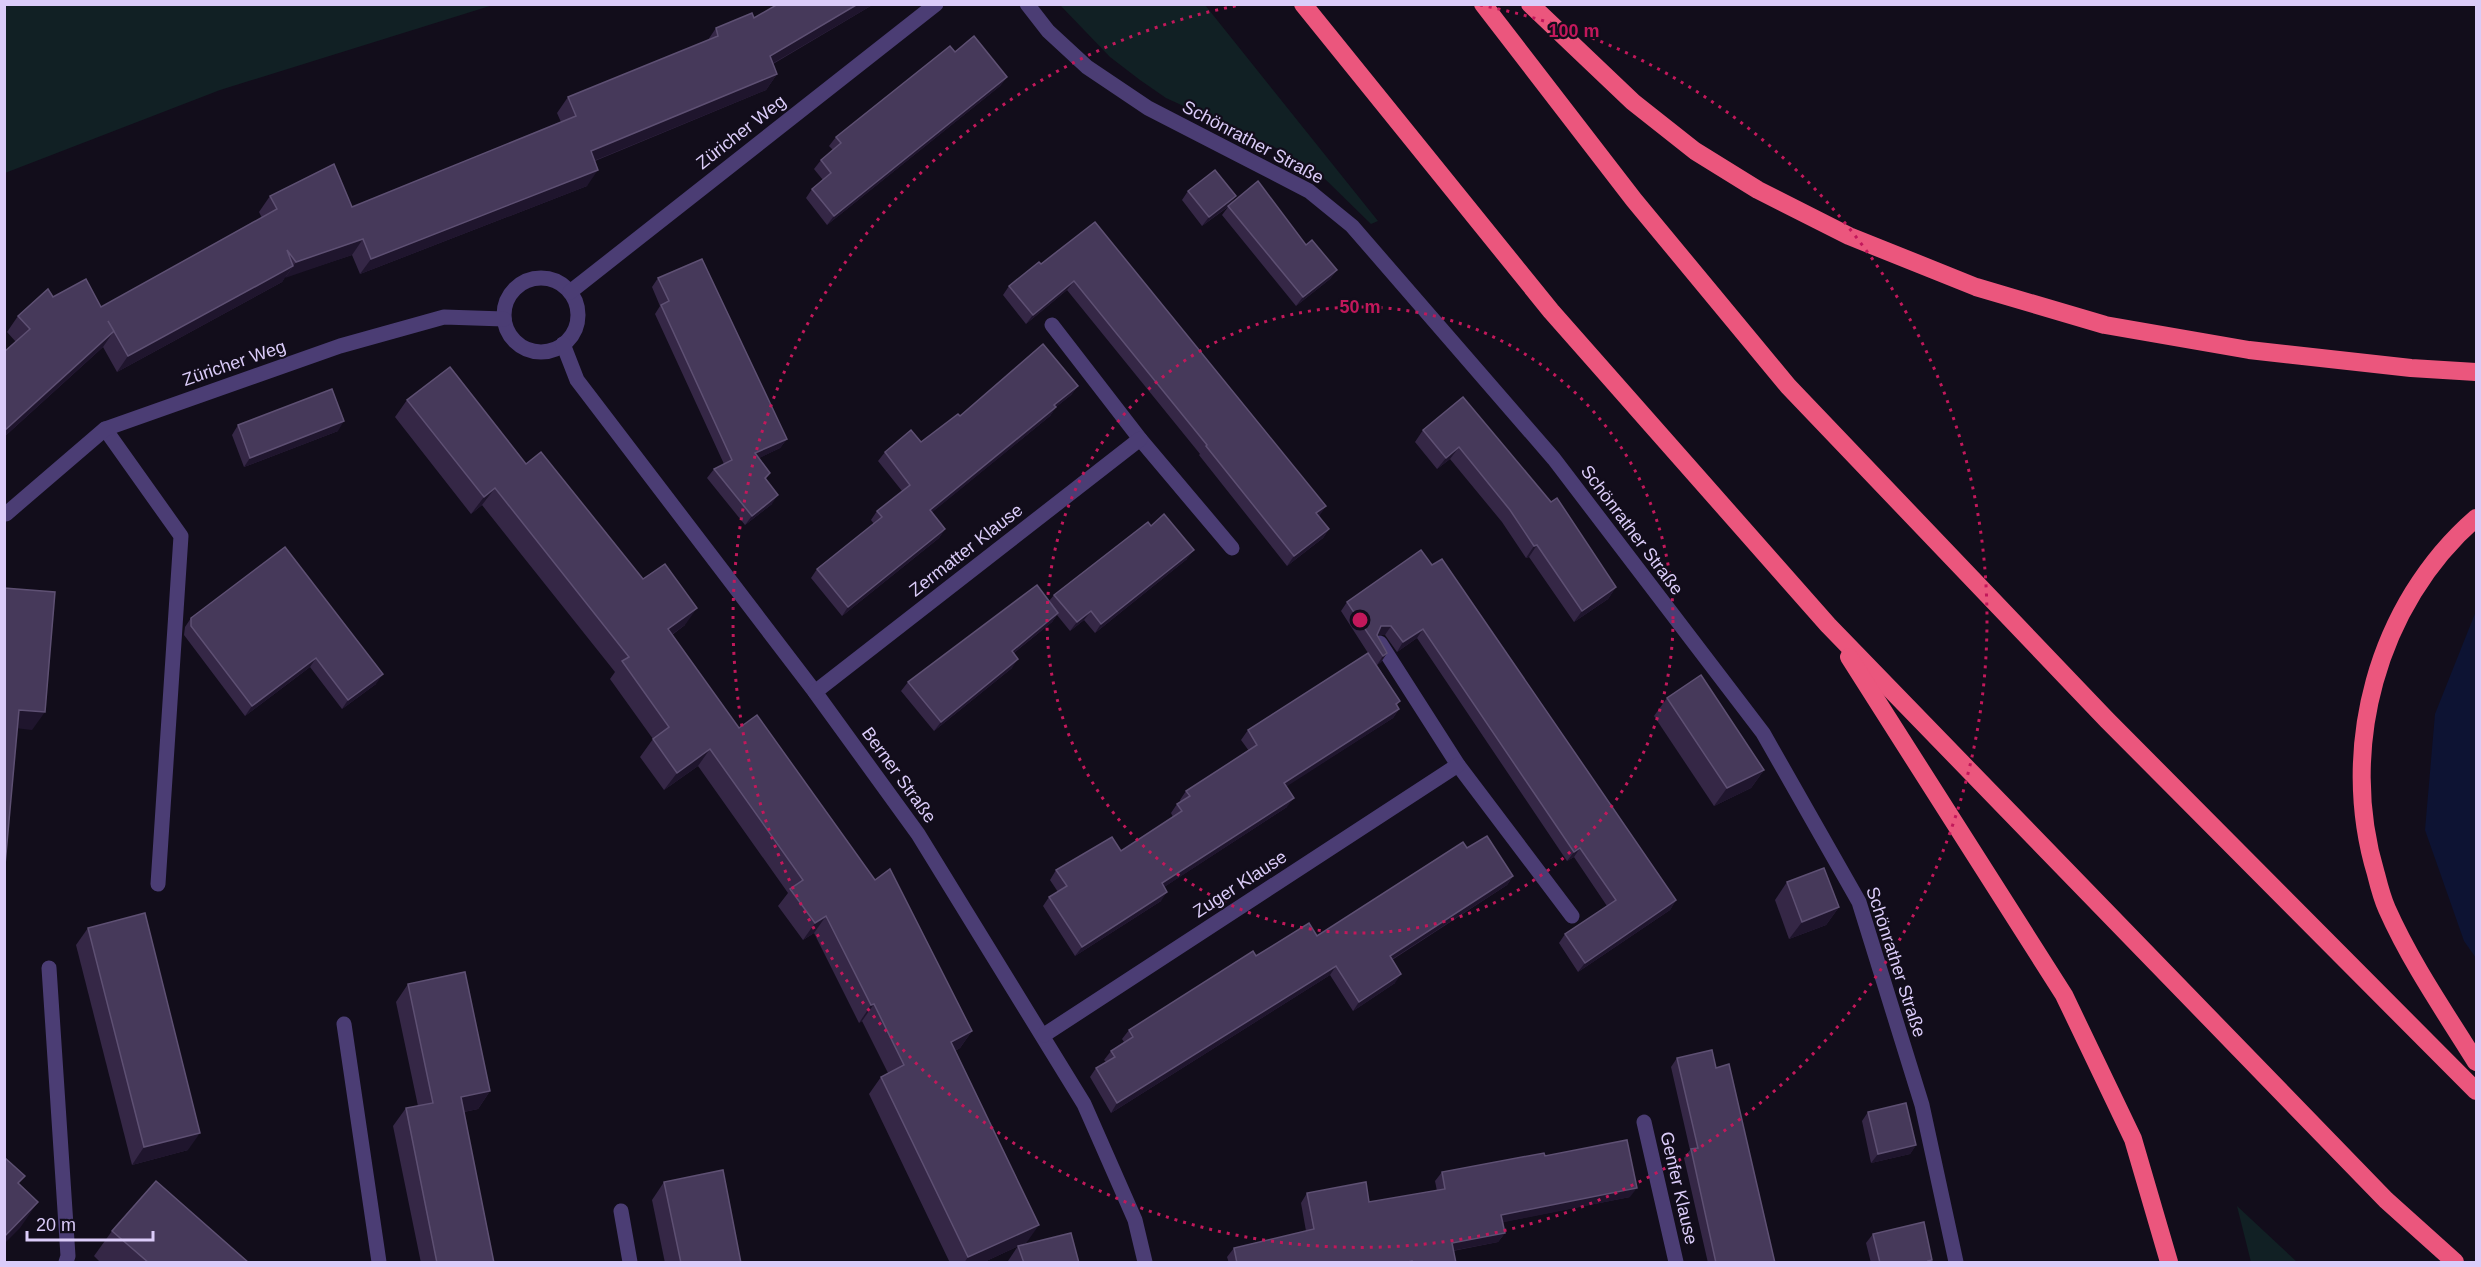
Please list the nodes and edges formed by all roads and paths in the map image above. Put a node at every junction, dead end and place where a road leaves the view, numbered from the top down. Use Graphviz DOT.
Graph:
graph roads {
  1 [pos="936,4"];
  2 [pos="1027,4"];
  3 [pos="1303,4"];
  4 [pos="1483,4"];
  5 [pos="1530,4"];
  6 [pos="570,292"];
  7 [pos="504,319"];
  8 [pos="1052,325"];
  9 [pos="563,344"];
  10 [pos="2476,372"];
  11 [pos="105,429"];
  12 [pos="1140,439"];
  13 [pos="6,514"];
  14 [pos="2476,518"];
  15 [pos="1232,548"];
  16 [pos="1828,626"];
  17 [pos="1380,643"];
  18 [pos="815,692"];
  19 [pos="1458,765"];
  20 [pos="158,885"];
  21 [pos="1572,916"];
  22 [pos="49,968"];
  23 [pos="344,1024"];
  24 [pos="1044,1035"];
  25 [pos="2476,1062"];
  26 [pos="2476,1091"];
  27 [pos="1644,1122"];
  28 [pos="621,1211"];
  29 [pos="66,1263"];
  30 [pos="379,1263"];
  31 [pos="630,1263"];
  32 [pos="1145,1263"];
  33 [pos="1676,1263"];
  34 [pos="1956,1263"];
  35 [pos="2169,1263"];
  36 [pos="2455,1263"];
  1 -- 6 [label="street, Züricher Weg"];
  2 -- 34 [label="street, Schönrather Straße"];
  3 -- 16 [label="highway"];
  4 -- 26 [label="highway"];
  5 -- 10 [label="highway"];
  6 -- 7 [label="street"];
  6 -- 9 [label="street"];
  7 -- 9 [label="street"];
  7 -- 11 [label="street, Züricher Weg"];
  8 -- 12 [label="street"];
  9 -- 18 [label="street, Berner Straße"];
  11 -- 13 [label="street, Züricher Weg"];
  11 -- 20 [label="street"];
  12 -- 15 [label="street"];
  12 -- 18 [label="street, Zermatter Klause"];
  14 -- 25 [label="highway"];
  16 -- 35 [label="highway"];
  16 -- 36 [label="highway"];
  17 -- 19 [label="street"];
  18 -- 24 [label="street, Berner Straße"];
  19 -- 21 [label="street"];
  19 -- 24 [label="street, Zuger Klause"];
  22 -- 29 [label="street"];
  23 -- 30 [label="street"];
  24 -- 32 [label="street, Berner Straße"];
  27 -- 33 [label="street, Genfer Klause"];
  28 -- 31 [label="street"];
}
